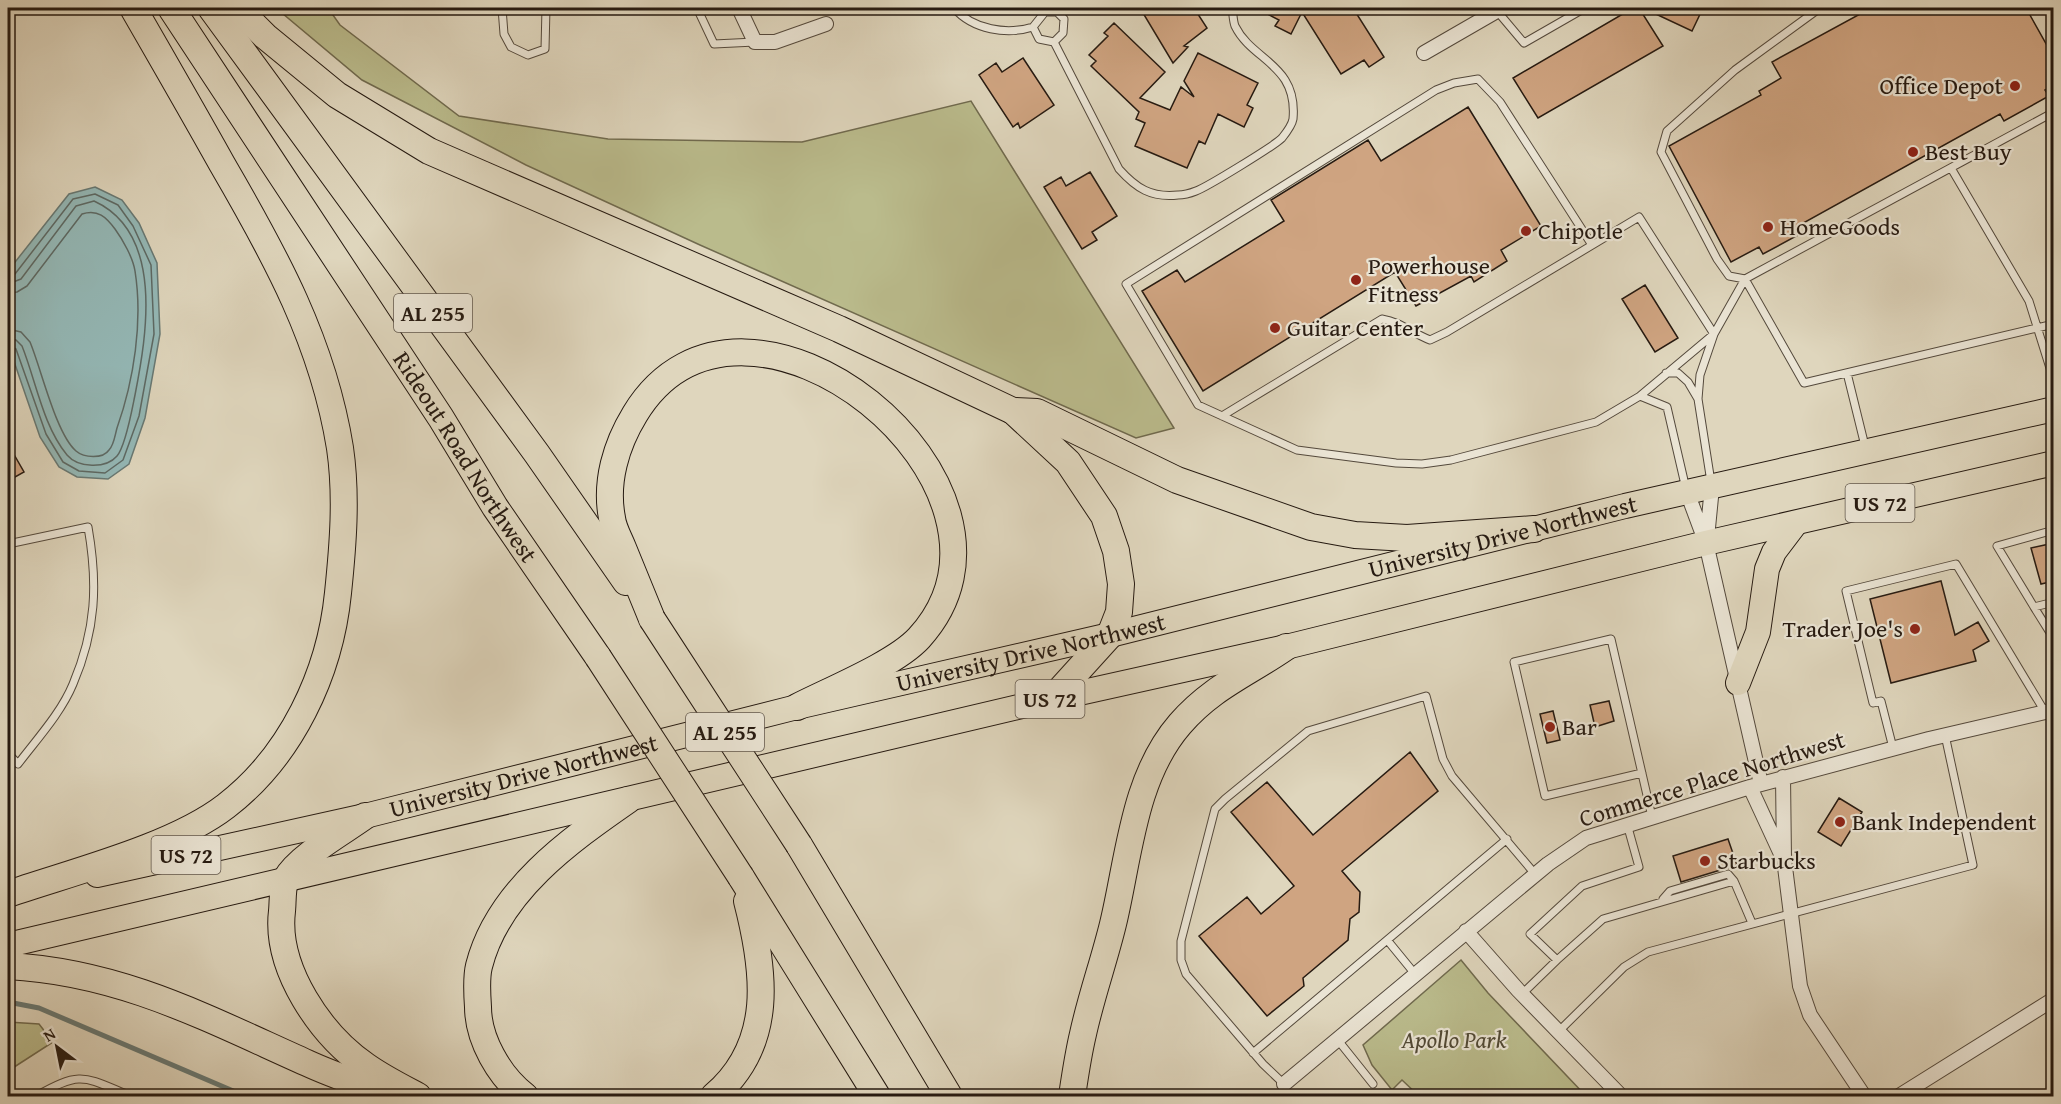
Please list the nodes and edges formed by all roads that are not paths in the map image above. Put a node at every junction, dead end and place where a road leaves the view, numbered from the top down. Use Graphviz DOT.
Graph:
graph roads {
  1 [pos="133,8"];
  2 [pos="171,8"];
  3 [pos="211,8"];
  4 [pos="237,8"];
  5 [pos="502,8"];
  6 [pos="546,8"];
  7 [pos="697,8"];
  8 [pos="739,8"];
  9 [pos="954,8"];
  10 [pos="1232,8"];
  11 [pos="1585,8"];
  12 [pos="1820,8"];
  13 [pos="1500,9"];
  14 [pos="1060,10"];
  15 [pos="826,24"];
  16 [pos="1033,27"];
  17 [pos="755,42"];
  18 [pos="1054,42"];
  19 [pos="1424,53"];
  20 [pos="2054,112"];
  21 [pos="1951,168"];
  22 [pos="1592,245"];
  23 [pos="1745,279"];
  24 [pos="2054,324"];
  25 [pos="2039,328"];
  26 [pos="1714,334"];
  27 [pos="1666,373"];
  28 [pos="1847,373"];
  29 [pos="2054,381"];
  30 [pos="1640,396"];
  31 [pos="1698,399"];
  32 [pos="2054,409"];
  33 [pos="1013,411"];
  34 [pos="1222,416"];
  35 [pos="1867,453"];
  36 [pos="2054,463"];
  37 [pos="1712,487"];
  38 [pos="1687,492"];
  39 [pos="1796,523"];
  40 [pos="1534,529"];
  41 [pos="2054,530"];
  42 [pos="1706,543"];
  43 [pos="8,544"];
  44 [pos="2054,602"];
  45 [pos="2034,607"];
  46 [pos="652,619"];
  47 [pos="1110,635"];
  48 [pos="2054,639"];
  49 [pos="1286,647"];
  50 [pos="1738,683"];
  51 [pos="1052,699"];
  52 [pos="797,707"];
  53 [pos="2049,711"];
  54 [pos="1944,735"];
  55 [pos="1893,748"];
  56 [pos="8,753"];
  57 [pos="1642,773"];
  58 [pos="1783,777"];
  59 [pos="1755,785"];
  60 [pos="628,800"];
  61 [pos="365,816"];
  62 [pos="1652,817"];
  63 [pos="1627,824"];
  64 [pos="1507,839"];
  65 [pos="1784,859"];
  66 [pos="1535,874"];
  67 [pos="741,877"];
  68 [pos="286,880"];
  69 [pos="8,895"];
  70 [pos="1790,912"];
  71 [pos="1752,923"];
  72 [pos="1466,931"];
  73 [pos="1388,941"];
  74 [pos="8,945"];
  75 [pos="1557,960"];
  76 [pos="8,966"];
  77 [pos="1415,974"];
  78 [pos="1522,994"];
  79 [pos="2054,999"];
  80 [pos="1558,1032"];
  81 [pos="1337,1039"];
  82 [pos="1253,1053"];
  83 [pos="1284,1084"];
  84 [pos="1373,1084"];
  85 [pos="36,1096"];
  86 [pos="131,1096"];
  87 [pos="392,1096"];
  88 [pos="418,1096"];
  89 [pos="525,1096"];
  90 [pos="714,1096"];
  91 [pos="877,1096"];
  92 [pos="950,1096"];
  93 [pos="1072,1096"];
  94 [pos="1621,1096"];
  95 [pos="1864,1096"];
  96 [pos="1899,1096"];
  1 -- 69 [label="highway"];
  2 -- 67 [label="highway, Rideout Road Northwest / AL 255, bridge"];
  3 -- 46 [label="highway, AL 255"];
  4 -- 33 [label="highway"];
  5 -- 6 [label="lane"];
  7 -- 17 [label="lane"];
  8 -- 17 [label="street"];
  9 -- 16 [label="lane"];
  10 -- 18 [label="lane"];
  11 -- 13 [label="lane"];
  12 -- 23 [label="lane"];
  13 -- 19 [label="street"];
  14 -- 16 [label="lane"];
  14 -- 18 [label="lane"];
  15 -- 17 [label="street"];
  16 -- 18 [label="lane"];
  20 -- 21 [label="lane"];
  21 -- 23 [label="lane"];
  21 -- 25 [label="lane"];
  22 -- 26 [label="lane"];
  22 -- 34 [label="lane"];
  22 -- 34 [label="lane"];
  23 -- 26 [label="lane"];
  23 -- 28 [label="lane"];
  24 -- 25 [label="lane"];
  25 -- 28 [label="lane"];
  25 -- 29 [label="lane"];
  26 -- 27 [label="lane"];
  26 -- 31 [label="lane"];
  27 -- 30 [label="lane"];
  27 -- 31 [label="lane"];
  28 -- 35 [label="lane"];
  30 -- 34 [label="lane"];
  30 -- 38 [label="lane"];
  31 -- 37 [label="lane"];
  32 -- 35 [label="highway, University Drive Northwest / US 72"];
  33 -- 40 [label="highway"];
  33 -- 47 [label="highway"];
  35 -- 37 [label="highway, University Drive Northwest / US 72"];
  36 -- 39 [label="highway, University Drive Northwest / US 72"];
  37 -- 38 [label="highway, University Drive Northwest / US 72"];
  37 -- 42 [label="street"];
  38 -- 40 [label="highway, University Drive Northwest / US 72"];
  38 -- 42 [label="street"];
  39 -- 42 [label="highway, University Drive Northwest / US 72"];
  39 -- 50 [label="highway"];
  40 -- 47 [label="highway, University Drive Northwest / US 72"];
  41 -- 45 [label="lane"];
  42 -- 49 [label="highway, University Drive Northwest / US 72"];
  42 -- 50 [label="street"];
  43 -- 56 [label="lane"];
  44 -- 45 [label="lane"];
  45 -- 48 [label="lane"];
  46 -- 52 [label="highway"];
  46 -- 92 [label="highway, AL 255, bridge"];
  47 -- 51 [label="highway"];
  47 -- 52 [label="highway, University Drive Northwest / US 72"];
  49 -- 51 [label="highway, University Drive Northwest / US 72"];
  49 -- 93 [label="highway"];
  50 -- 59 [label="street"];
  51 -- 60 [label="highway, University Drive Northwest / US 72"];
  52 -- 61 [label="highway, University Drive Northwest / US 72"];
  53 -- 54 [label="street, Commerce Place Northwest"];
  53 -- 55 [label="lane"];
  54 -- 55 [label="street, Commerce Place Northwest"];
  54 -- 70 [label="lane"];
  55 -- 58 [label="street, Commerce Place Northwest"];
  57 -- 57 [label="lane"];
  57 -- 62 [label="lane"];
  58 -- 59 [label="street, Commerce Place Northwest"];
  58 -- 65 [label="street"];
  59 -- 62 [label="street, Commerce Place Northwest"];
  59 -- 65 [label="street"];
  60 -- 68 [label="highway, University Drive Northwest / US 72"];
  60 -- 89 [label="highway"];
  61 -- 68 [label="highway"];
  61 -- 69 [label="highway, University Drive Northwest / US 72"];
  62 -- 63 [label="street, Commerce Place Northwest"];
  63 -- 66 [label="street, Commerce Place Northwest"];
  63 -- 75 [label="lane"];
  64 -- 66 [label="lane"];
  64 -- 73 [label="lane"];
  64 -- 82 [label="lane"];
  65 -- 70 [label="street"];
  66 -- 72 [label="street, Commerce Place Northwest"];
  67 -- 90 [label="highway"];
  67 -- 91 [label="highway, AL 255"];
  68 -- 74 [label="highway, University Drive Northwest / US 72"];
  68 -- 88 [label="highway"];
  70 -- 71 [label="lane"];
  70 -- 95 [label="street"];
  71 -- 75 [label="lane"];
  71 -- 80 [label="lane"];
  72 -- 77 [label="street, Commerce Place Northwest"];
  72 -- 78 [label="street"];
  73 -- 77 [label="lane"];
  73 -- 82 [label="lane"];
  75 -- 78 [label="lane"];
  76 -- 87 [label="highway"];
  77 -- 81 [label="street, Commerce Place Northwest"];
  78 -- 80 [label="street"];
  79 -- 96 [label="street"];
  80 -- 94 [label="street"];
  81 -- 83 [label="street, Commerce Place Northwest"];
  81 -- 84 [label="lane"];
  82 -- 83 [label="lane"];
  85 -- 86 [label="lane"];
}
